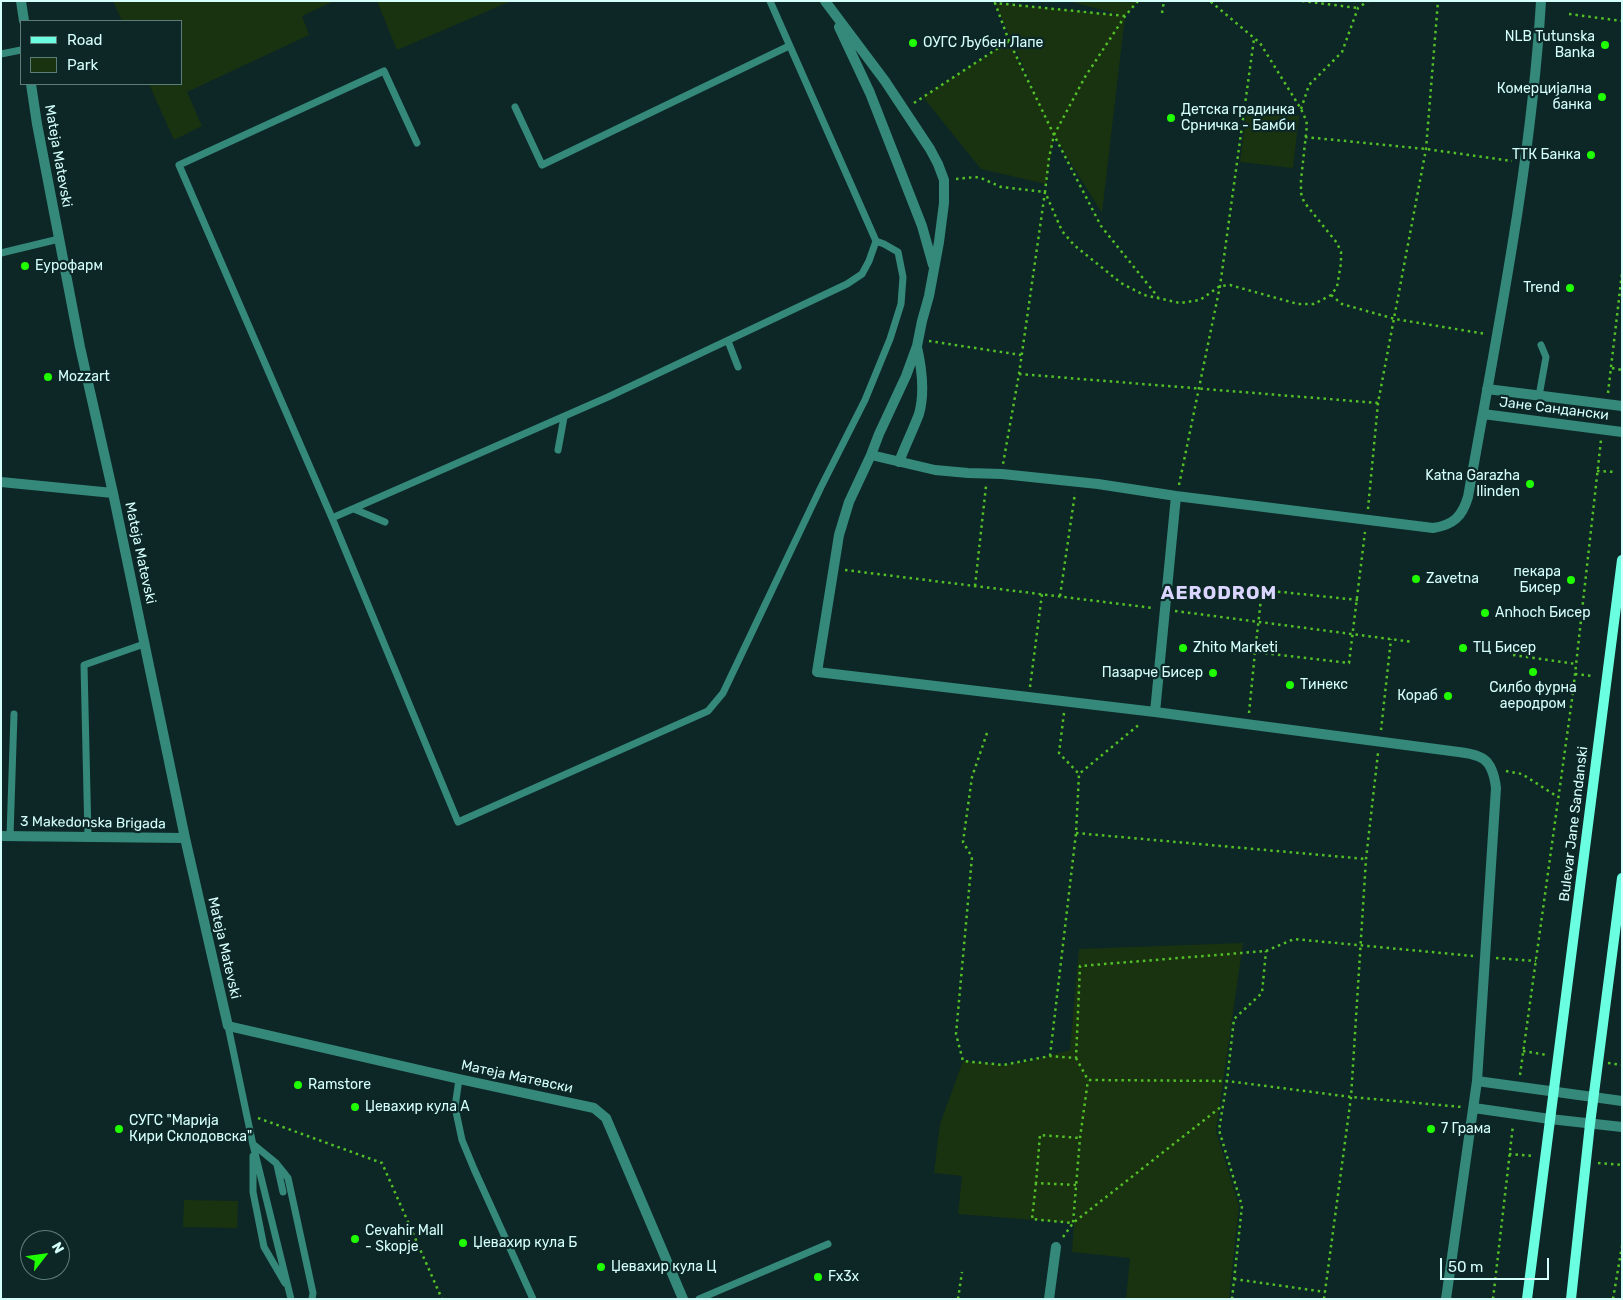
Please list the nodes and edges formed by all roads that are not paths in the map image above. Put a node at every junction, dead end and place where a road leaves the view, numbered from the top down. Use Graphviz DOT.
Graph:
graph roads {
  1 [pos="21,1"];
  2 [pos="770,1"];
  3 [pos="1541,1"];
  4 [pos="827,4"];
  5 [pos="24,20"];
  6 [pos="789,46"];
  7 [pos="20,50"];
  8 [pos="1,54"];
  9 [pos="31,85"];
  10 [pos="515,107"];
  11 [pos="417,143"];
  12 [pos="59,239"];
  13 [pos="876,241"];
  14 [pos="1,254"];
  15 [pos="934,268"];
  16 [pos="728,341"];
  17 [pos="917,343"];
  18 [pos="1541,345"];
  19 [pos="738,367"];
  20 [pos="1487,389"];
  21 [pos="1539,396"];
  22 [pos="1622,406"];
  23 [pos="1483,414"];
  24 [pos="564,417"];
  25 [pos="1622,432"];
  26 [pos="558,450"];
  27 [pos="871,455"];
  28 [pos="899,462"];
  29 [pos="1,482"];
  30 [pos="113,493"];
  31 [pos="1176,496"];
  32 [pos="354,508"];
  33 [pos="332,518"];
  34 [pos="385,522"];
  35 [pos="1622,560"];
  36 [pos="144,644"];
  37 [pos="1155,712"];
  38 [pos="14,714"];
  39 [pos="6,836"];
  40 [pos="88,837"];
  41 [pos="185,838"];
  42 [pos="1622,878"];
  43 [pos="228,1026"];
  44 [pos="460,1079"];
  45 [pos="1477,1081"];
  46 [pos="1554,1091"];
  47 [pos="1593,1098"];
  48 [pos="1622,1101"];
  49 [pos="1474,1108"];
  50 [pos="1550,1120"];
  51 [pos="1590,1124"];
  52 [pos="1622,1127"];
  53 [pos="253,1144"];
  54 [pos="276,1163"];
  55 [pos="283,1192"];
  56 [pos="828,1244"];
  57 [pos="1056,1247"];
  58 [pos="289,1290"];
  59 [pos="291,1299"];
  60 [pos="312,1299"];
  61 [pos="533,1299"];
  62 [pos="683,1299"];
  63 [pos="699,1299"];
  64 [pos="1049,1299"];
  65 [pos="1446,1299"];
  66 [pos="1528,1299"];
  67 [pos="1571,1299"];
  1 -- 5 [label="street"];
  2 -- 6 [label="lane"];
  3 -- 20 [label="street"];
  4 -- 15 [label="street"];
  4 -- 15 [label="street"];
  6 -- 10 [label="lane"];
  6 -- 13 [label="lane"];
  7 -- 8 [label="lane"];
  9 -- 12 [label="street, Mateja Matevski"];
  11 -- 33 [label="lane"];
  12 -- 14 [label="lane"];
  12 -- 30 [label="street, Mateja Matevski"];
  13 -- 16 [label="lane"];
  13 -- 33 [label="lane"];
  15 -- 17 [label="street"];
  16 -- 19 [label="lane"];
  16 -- 24 [label="lane"];
  17 -- 27 [label="street"];
  17 -- 28 [label="street"];
  18 -- 21 [label="lane"];
  20 -- 21 [label="street, Јане Сандански"];
  20 -- 23 [label="street"];
  21 -- 22 [label="street, Јане Сандански"];
  23 -- 25 [label="street, Јане Сандански"];
  23 -- 31 [label="street"];
  24 -- 26 [label="lane"];
  24 -- 32 [label="lane"];
  27 -- 28 [label="street"];
  27 -- 37 [label="street"];
  28 -- 31 [label="street"];
  29 -- 30 [label="street"];
  30 -- 36 [label="street, Mateja Matevski"];
  31 -- 37 [label="street"];
  32 -- 33 [label="lane"];
  32 -- 34 [label="lane"];
  35 -- 46 [label="street, Bulevar Jane Sandanski"];
  36 -- 40 [label="lane"];
  36 -- 41 [label="street, Mateja Matevski"];
  37 -- 45 [label="street"];
  38 -- 39 [label="lane"];
  39 -- 40 [label="street, 3 Makedonska Brigada"];
  40 -- 41 [label="street, 3 Makedonska Brigada"];
  41 -- 43 [label="street, Mateja Matevski"];
  42 -- 47 [label="street"];
  43 -- 44 [label="street, Матеја Матевски"];
  43 -- 53 [label="lane"];
  44 -- 61 [label="lane"];
  44 -- 62 [label="street, Матеја Матевски"];
  45 -- 46 [label="street"];
  45 -- 49 [label="street"];
  46 -- 47 [label="street"];
  46 -- 50 [label="street, Bulevar Jane Sandanski"];
  47 -- 48 [label="street"];
  47 -- 51 [label="street"];
  49 -- 50 [label="street"];
  49 -- 65 [label="street"];
  50 -- 51 [label="street"];
  50 -- 66 [label="street, Bulevar Jane Sandanski"];
  51 -- 52 [label="street"];
  51 -- 67 [label="street"];
  53 -- 54 [label="lane"];
  53 -- 58 [label="lane"];
  53 -- 58 [label="lane"];
  54 -- 55 [label="lane"];
  54 -- 60 [label="lane"];
  56 -- 63 [label="lane"];
  57 -- 64 [label="street"];
  58 -- 59 [label="lane"];
}
